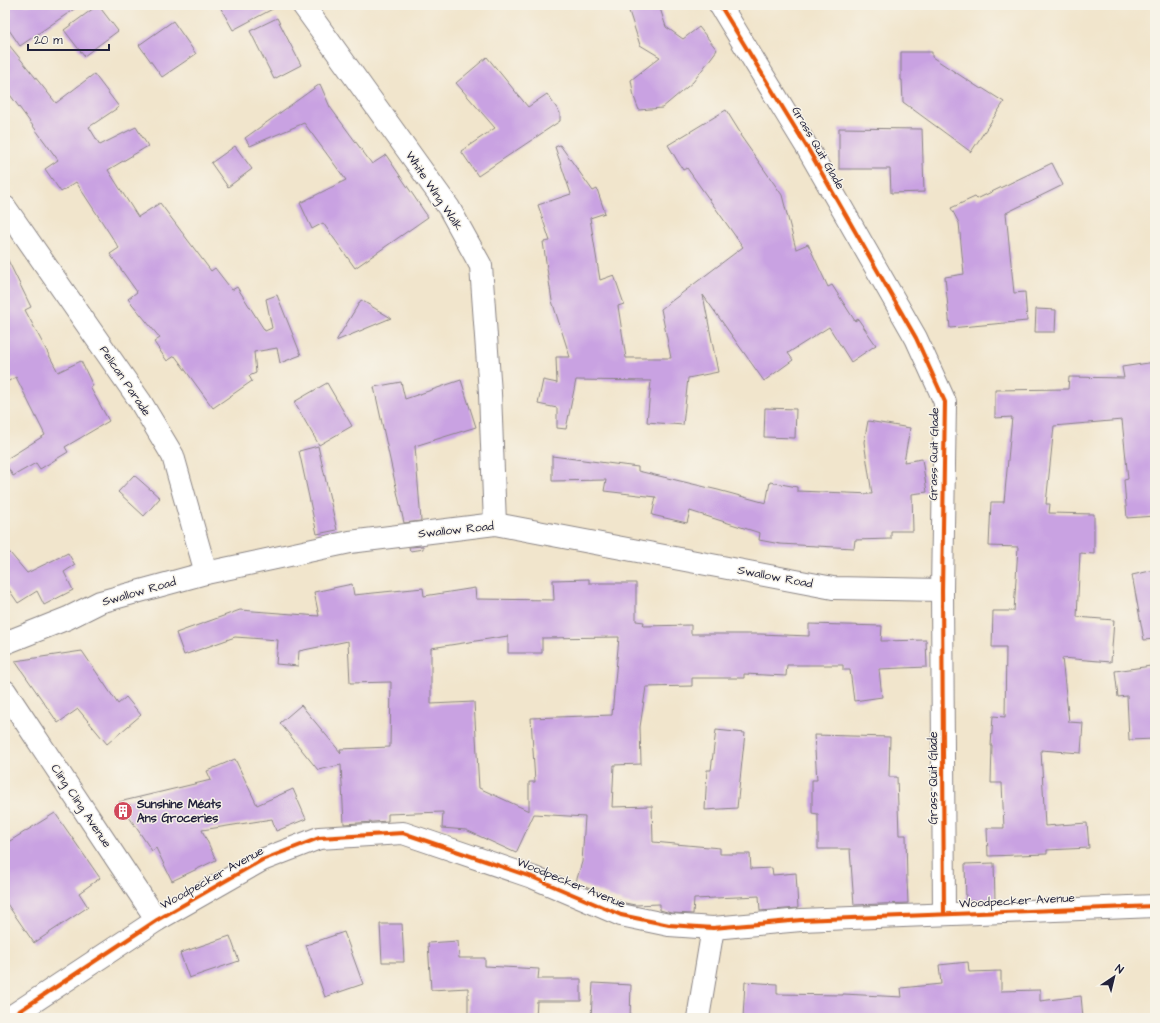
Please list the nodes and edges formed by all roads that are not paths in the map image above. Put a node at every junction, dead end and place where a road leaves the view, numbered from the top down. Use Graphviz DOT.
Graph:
graph roads {
  1 [pos="303,5"];
  2 [pos="720,5"];
  3 [pos="5,207"];
  4 [pos="495,524"];
  5 [pos="206,573"];
  6 [pos="942,590"];
  7 [pos="5,643"];
  8 [pos="5,691"];
  9 [pos="1155,906"];
  10 [pos="944,914"];
  11 [pos="157,920"];
  12 [pos="713,928"];
  13 [pos="10,1018"];
  14 [pos="698,1018"];
  1 -- 4 [label="street, White Wing Walk"];
  2 -- 6 [label="street, Grass Quit Glade"];
  3 -- 5 [label="street, Pelican Parade"];
  4 -- 5 [label="street, Swallow Road"];
  4 -- 6 [label="street, Swallow Road"];
  5 -- 7 [label="street, Swallow Road"];
  6 -- 10 [label="street, Grass Quit Glade"];
  8 -- 11 [label="street, Cling Cling Avenue"];
  9 -- 10 [label="street, Woodpecker Avenue"];
  10 -- 12 [label="street, Woodpecker Avenue"];
  11 -- 12 [label="street, Woodpecker Avenue"];
  11 -- 13 [label="street, Woodpecker Avenue"];
  12 -- 14 [label="street"];
}
